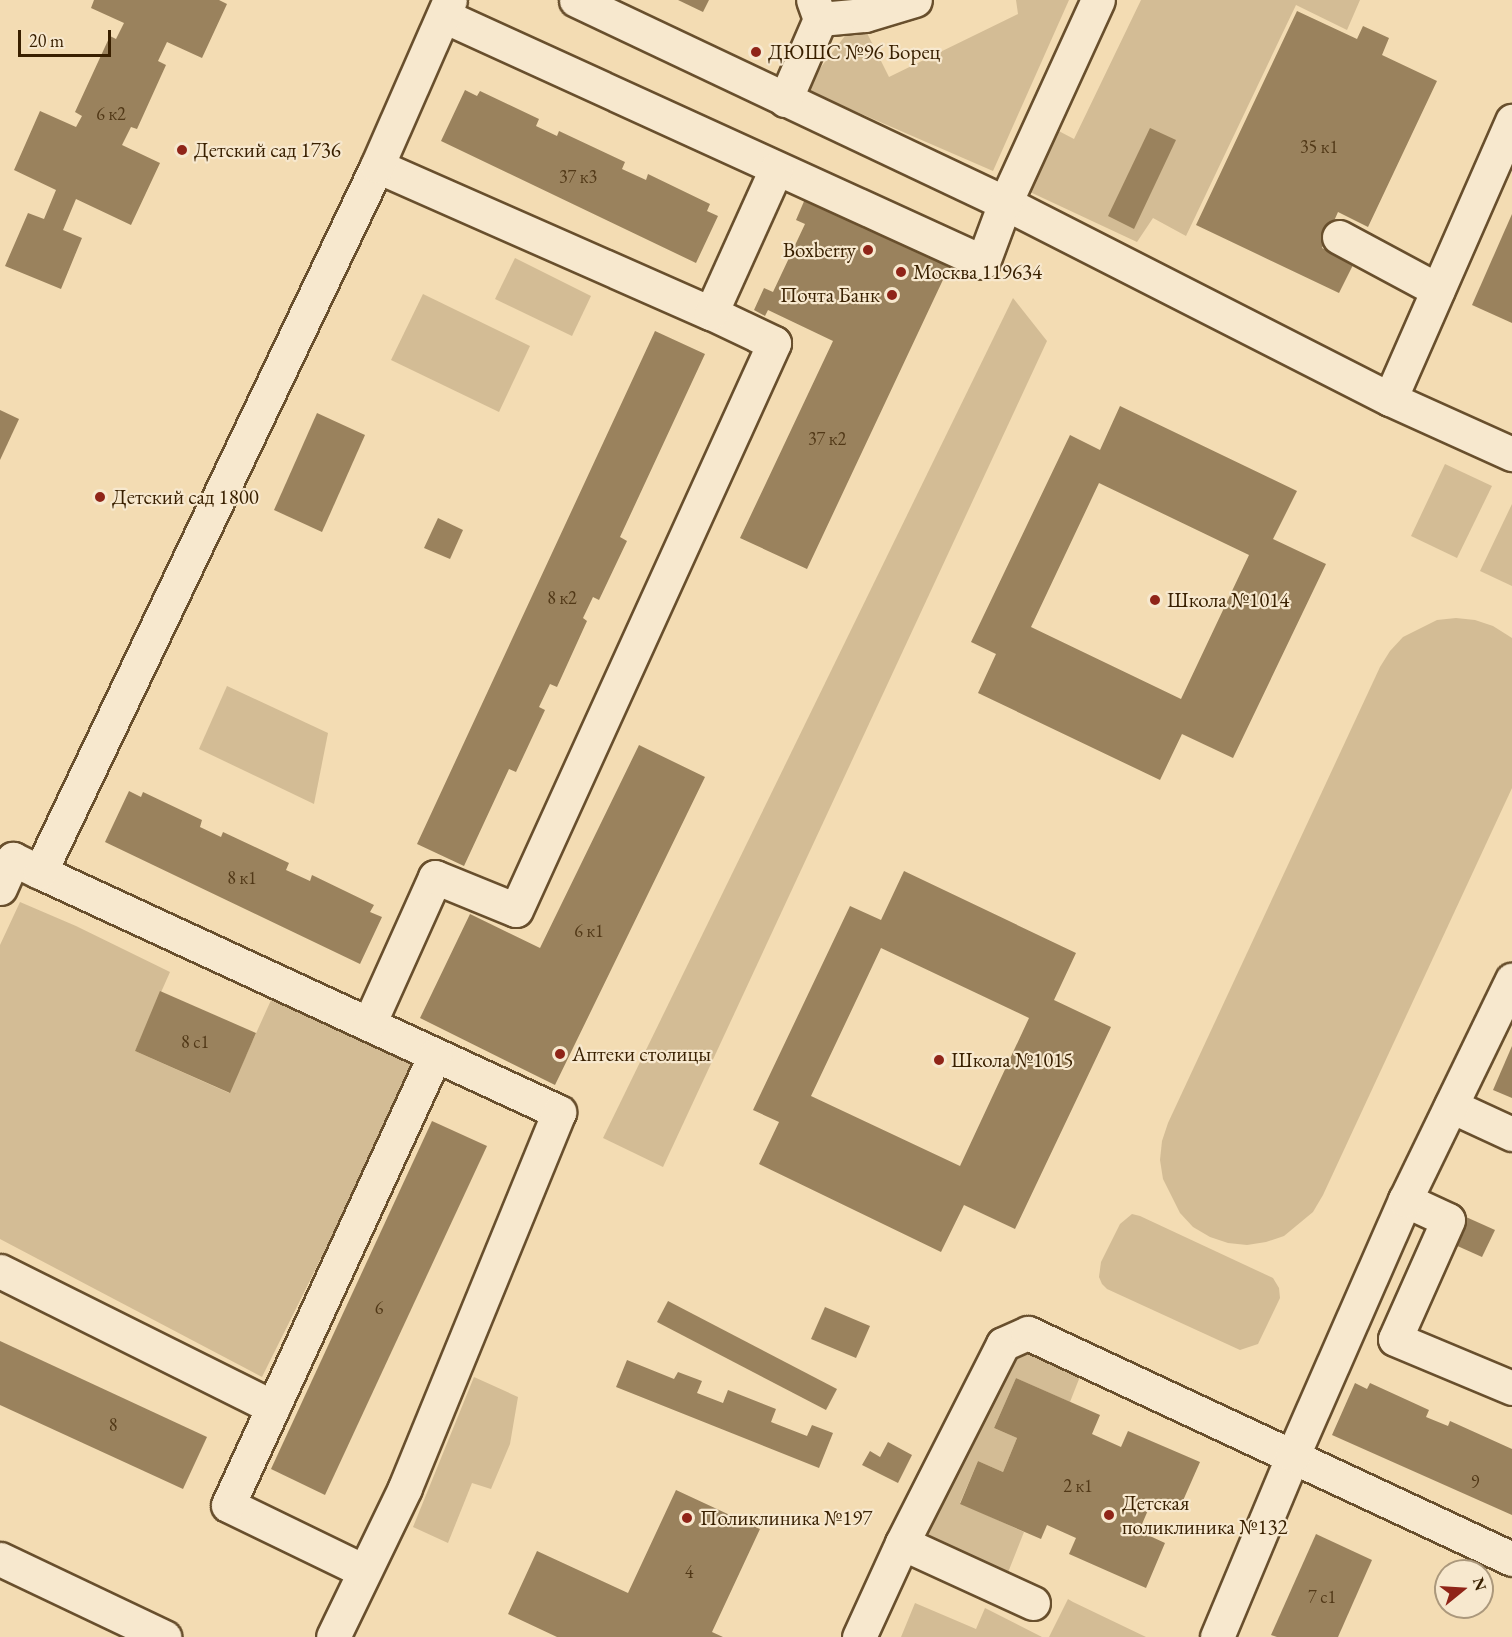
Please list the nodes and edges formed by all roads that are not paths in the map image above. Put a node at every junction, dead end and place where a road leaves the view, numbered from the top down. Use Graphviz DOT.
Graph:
graph roads {
  1 [pos="576,0"];
  2 [pos="915,0"];
  3 [pos="1098,0"];
  4 [pos="447,8"];
  5 [pos="816,9"];
  6 [pos="785,100"];
  7 [pos="1512,121"];
  8 [pos="376,166"];
  9 [pos="776,169"];
  10 [pos="1005,203"];
  11 [pos="1339,237"];
  12 [pos="1438,290"];
  13 [pos="711,313"];
  14 [pos="1390,399"];
  15 [pos="1512,454"];
  16 [pos="13,868"];
  17 [pos="1512,980"];
  18 [pos="369,1024"];
  19 [pos="435,1054"];
  20 [pos="1451,1106"];
  21 [pos="1512,1134"];
  22 [pos="1405,1200"];
  23 [pos="0,1272"];
  24 [pos="1512,1388"];
  25 [pos="273,1407"];
  26 [pos="1293,1455"];
  27 [pos="902,1543"];
  28 [pos="0,1559"];
  29 [pos="1512,1559"];
  30 [pos="364,1571"];
  31 [pos="1033,1603"];
  32 [pos="164,1637"];
  33 [pos="333,1637"];
  34 [pos="859,1637"];
  35 [pos="1217,1637"];
  1 -- 6 [label="street"];
  2 -- 5 [label="street"];
  3 -- 10 [label="street"];
  4 -- 8 [label="street"];
  4 -- 9 [label="street"];
  5 -- 6 [label="street"];
  6 -- 10 [label="street"];
  7 -- 12 [label="street"];
  8 -- 13 [label="street"];
  8 -- 16 [label="street"];
  9 -- 10 [label="street"];
  9 -- 13 [label="street"];
  10 -- 14 [label="street"];
  11 -- 12 [label="street"];
  12 -- 14 [label="street"];
  13 -- 18 [label="street"];
  14 -- 15 [label="street"];
  16 -- 18 [label="street"];
  17 -- 20 [label="street"];
  18 -- 19 [label="street"];
  19 -- 25 [label="street"];
  19 -- 30 [label="street"];
  20 -- 21 [label="street"];
  20 -- 22 [label="street"];
  22 -- 24 [label="street"];
  22 -- 26 [label="street"];
  23 -- 25 [label="street"];
  25 -- 30 [label="street"];
  26 -- 27 [label="street"];
  26 -- 29 [label="street"];
  26 -- 35 [label="street"];
  27 -- 31 [label="street"];
  27 -- 34 [label="street"];
  28 -- 32 [label="street"];
  30 -- 33 [label="street"];
}
